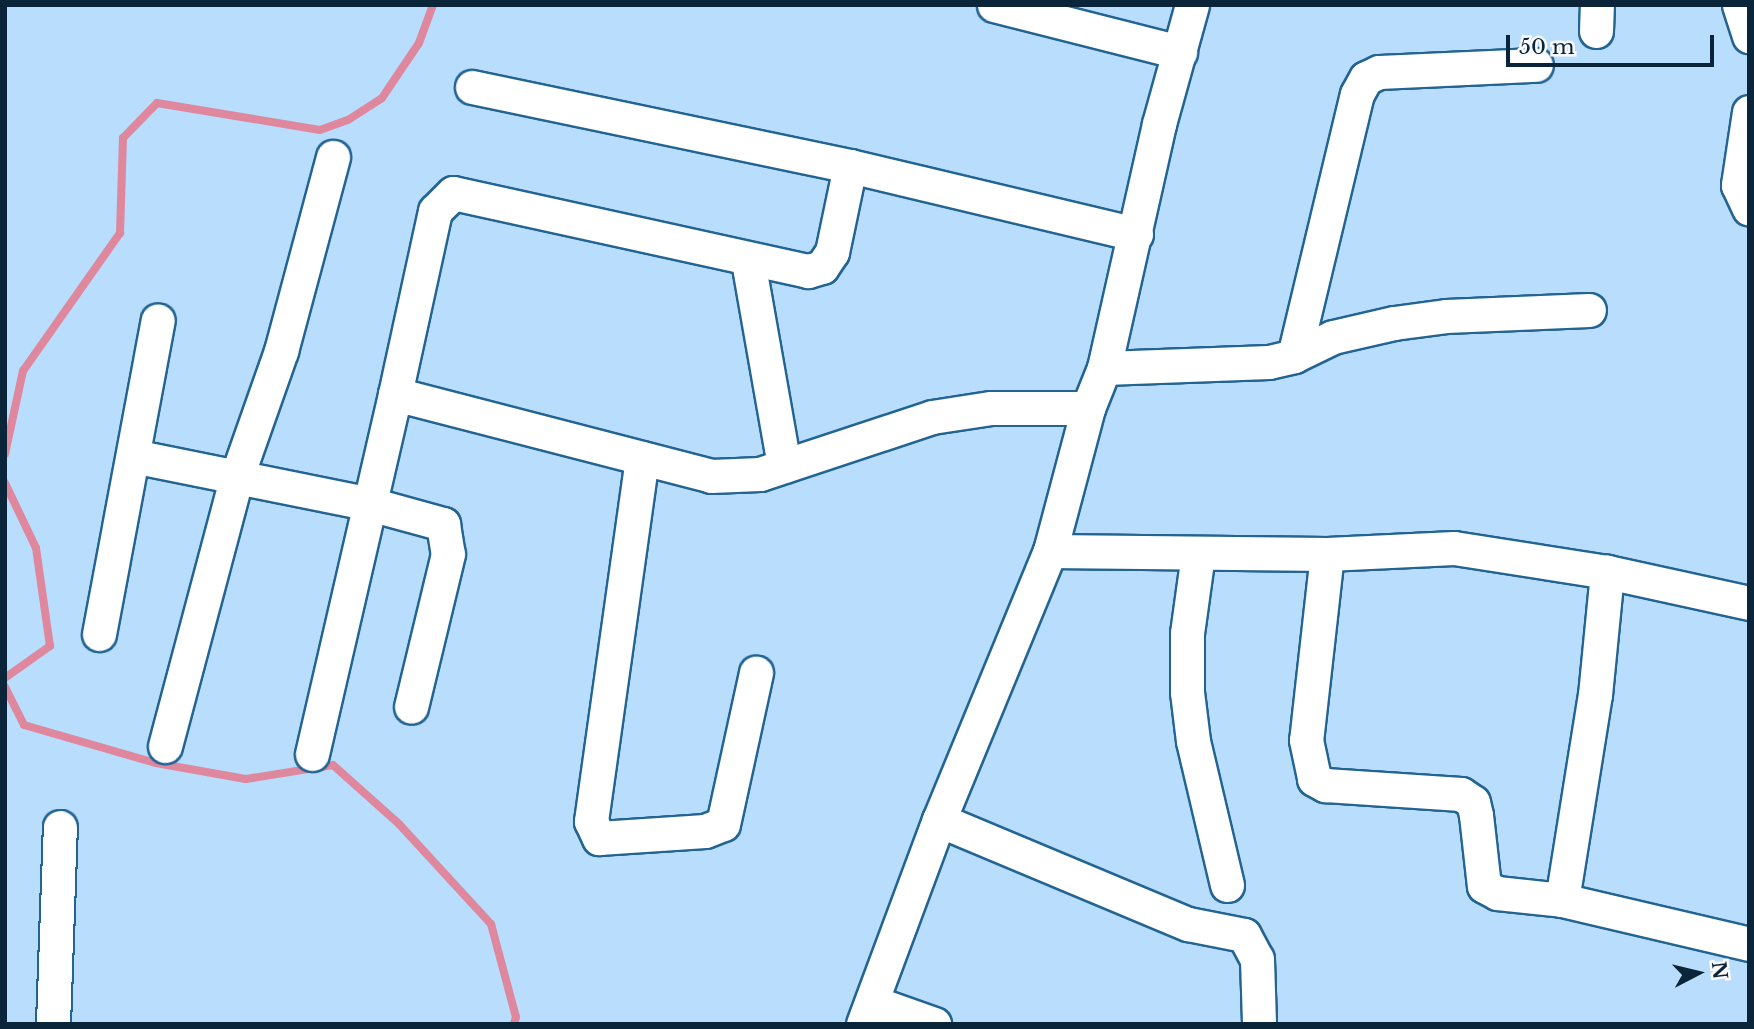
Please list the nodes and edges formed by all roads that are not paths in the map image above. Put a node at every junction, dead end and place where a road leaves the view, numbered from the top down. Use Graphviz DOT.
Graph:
graph roads {
  1 [pos="994,5"];
  2 [pos="1192,5"];
  3 [pos="1739,5"];
  4 [pos="1749,36"];
  5 [pos="1181,52"];
  6 [pos="1536,65"];
  7 [pos="472,87"];
  8 [pos="1749,112"];
  9 [pos="333,157"];
  10 [pos="850,166"];
  11 [pos="1749,209"];
  12 [pos="1136,234"];
  13 [pos="748,261"];
  14 [pos="1589,310"];
  15 [pos="158,320"];
  16 [pos="1294,356"];
  17 [pos="1104,368"];
  18 [pos="395,394"];
  19 [pos="1088,408"];
  20 [pos="133,456"];
  21 [pos="642,458"];
  22 [pos="784,466"];
  23 [pos="237,476"];
  24 [pos="370,503"];
  25 [pos="1049,551"];
  26 [pos="1198,554"];
  27 [pos="1327,554"];
  28 [pos="1607,572"];
  29 [pos="1749,603"];
  30 [pos="99,634"];
  31 [pos="756,673"];
  32 [pos="411,707"];
  33 [pos="165,746"];
  34 [pos="312,754"];
  35 [pos="939,820"];
  36 [pos="60,827"];
  37 [pos="1227,885"];
  38 [pos="1562,900"];
  39 [pos="1749,944"];
  40 [pos="867,1013"];
  41 [pos="53,1024"];
  42 [pos="934,1024"];
  43 [pos="1259,1024"];
  1 -- 5 [label="street"];
  2 -- 5 [label="street"];
  3 -- 4 [label="street"];
  5 -- 12 [label="street"];
  6 -- 16 [label="street"];
  7 -- 10 [label="street"];
  8 -- 11 [label="street"];
  9 -- 23 [label="street"];
  10 -- 12 [label="street"];
  10 -- 13 [label="street"];
  12 -- 17 [label="street"];
  13 -- 18 [label="street"];
  13 -- 22 [label="street"];
  14 -- 16 [label="street"];
  15 -- 20 [label="street"];
  16 -- 17 [label="street"];
  17 -- 19 [label="street"];
  18 -- 21 [label="street"];
  18 -- 24 [label="street"];
  19 -- 22 [label="street"];
  19 -- 25 [label="street"];
  20 -- 23 [label="street"];
  20 -- 30 [label="street"];
  21 -- 22 [label="street"];
  21 -- 31 [label="street"];
  23 -- 24 [label="street"];
  23 -- 33 [label="street"];
  24 -- 32 [label="street"];
  24 -- 34 [label="street"];
  25 -- 26 [label="street"];
  25 -- 35 [label="street"];
  26 -- 27 [label="street"];
  26 -- 37 [label="street"];
  27 -- 28 [label="street"];
  27 -- 38 [label="street"];
  28 -- 29 [label="street"];
  28 -- 38 [label="street"];
  35 -- 40 [label="street"];
  35 -- 43 [label="street"];
  36 -- 41 [label="street"];
  38 -- 39 [label="street"];
  40 -- 42 [label="street"];
}
